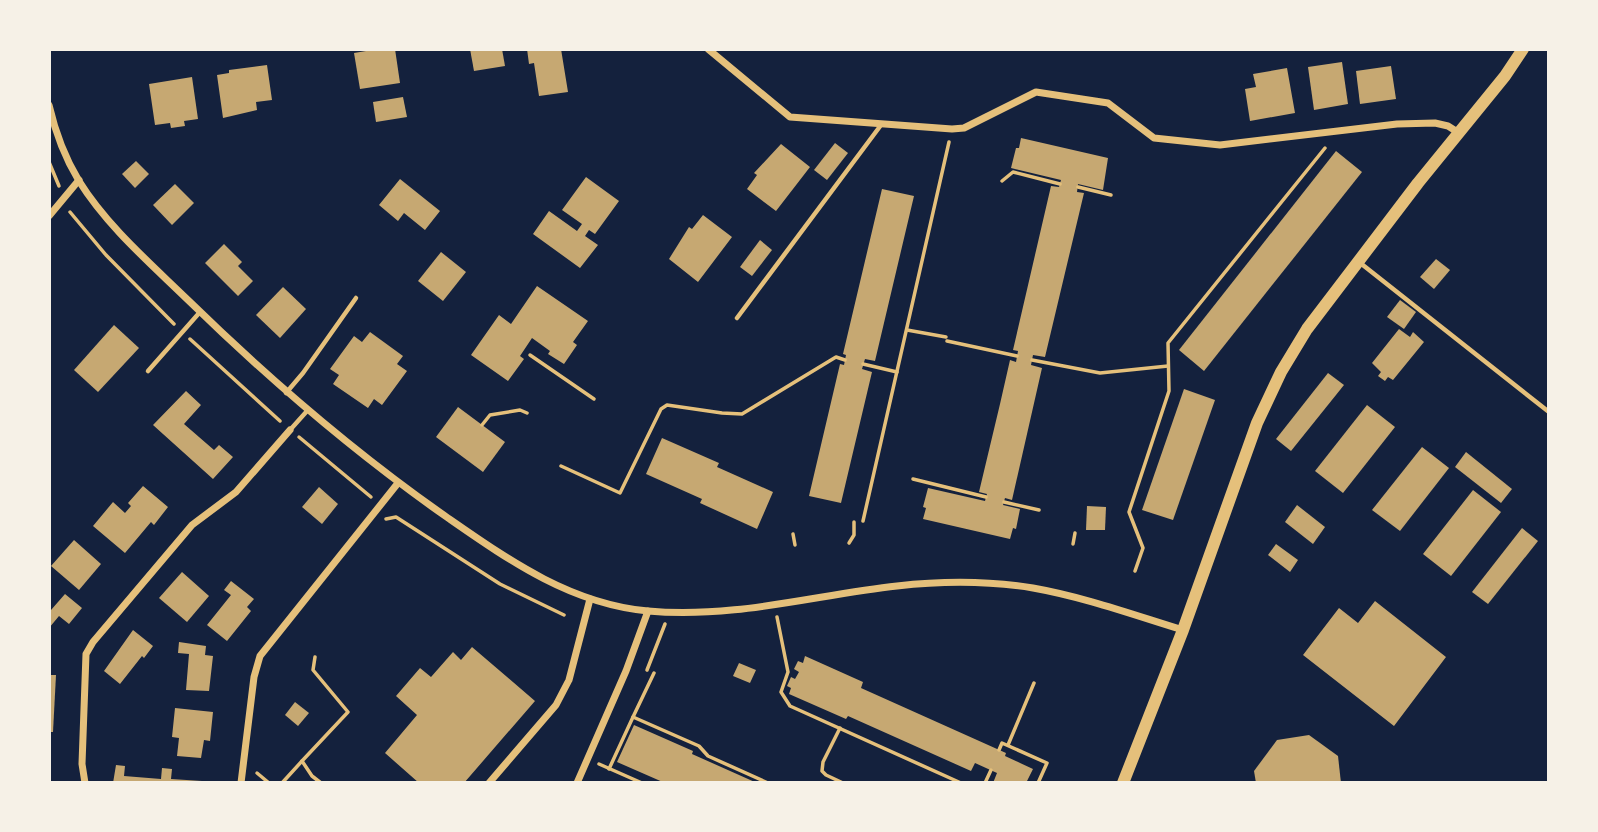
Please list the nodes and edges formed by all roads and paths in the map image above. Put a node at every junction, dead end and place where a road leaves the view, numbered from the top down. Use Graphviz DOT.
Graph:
graph roads {
  1 [pos="708,49"];
  2 [pos="1523,49"];
  3 [pos="49,105"];
  4 [pos="881,124"];
  5 [pos="952,129"];
  6 [pos="1339,130"];
  7 [pos="1460,134"];
  8 [pos="49,162"];
  9 [pos="79,180"];
  10 [pos="1002,181"];
  11 [pos="1060,184"];
  12 [pos="1078,187"];
  13 [pos="1111,195"];
  14 [pos="64,198"];
  15 [pos="49,216"];
  16 [pos="1358,261"];
  17 [pos="356,298"];
  18 [pos="200,312"];
  19 [pos="737,318"];
  20 [pos="907,330"];
  21 [pos="183,332"];
  22 [pos="530,355"];
  23 [pos="1017,356"];
  24 [pos="845,360"];
  25 [pos="1032,360"];
  26 [pos="863,364"];
  27 [pos="1169,366"];
  28 [pos="148,371"];
  29 [pos="897,372"];
  30 [pos="286,393"];
  31 [pos="594,399"];
  32 [pos="307,411"];
  33 [pos="1549,412"];
  34 [pos="527,413"];
  35 [pos="482,425"];
  36 [pos="290,430"];
  37 [pos="561,466"];
  38 [pos="913,479"];
  39 [pos="398,483"];
  40 [pos="986,498"];
  41 [pos="1003,502"];
  42 [pos="1039,510"];
  43 [pos="376,512"];
  44 [pos="854,522"];
  45 [pos="863,522"];
  46 [pos="1075,533"];
  47 [pos="793,534"];
  48 [pos="849,542"];
  49 [pos="1073,544"];
  50 [pos="794,545"];
  51 [pos="1135,571"];
  52 [pos="590,599"];
  53 [pos="774,606"];
  54 [pos="648,611"];
  55 [pos="668,612"];
  56 [pos="564,615"];
  57 [pos="1183,630"];
  58 [pos="315,657"];
  59 [pos="646,670"];
  60 [pos="654,673"];
  61 [pos="1034,683"];
  62 [pos="633,717"];
  63 [pos="840,728"];
  64 [pos="1008,746"];
  65 [pos="999,750"];
  66 [pos="302,761"];
  67 [pos="991,770"];
  68 [pos="85,783"];
  69 [pos="241,783"];
  70 [pos="282,783"];
  71 [pos="321,783"];
  72 [pos="489,783"];
  73 [pos="577,783"];
  74 [pos="642,783"];
  75 [pos="768,783"];
  76 [pos="843,783"];
  77 [pos="961,783"];
  78 [pos="985,783"];
  79 [pos="1038,783"];
  80 [pos="1123,783"];
  1 -- 4 [label="street"];
  2 -- 7 [label="street"];
  3 -- 9 [label="street"];
  4 -- 5 [label="street"];
  4 -- 19 [label="lane"];
  5 -- 6 [label="street"];
  5 -- 20 [label="path"];
  6 -- 7 [label="street"];
  6 -- 27 [label="path"];
  7 -- 16 [label="street"];
  8 -- 14 [label="path"];
  9 -- 14 [label="street"];
  9 -- 18 [label="street"];
  10 -- 11 [label="path"];
  12 -- 13 [label="path"];
  14 -- 15 [label="street"];
  14 -- 21 [label="path"];
  16 -- 33 [label="lane"];
  16 -- 57 [label="street"];
  17 -- 30 [label="lane"];
  18 -- 21 [label="lane"];
  18 -- 30 [label="street"];
  20 -- 23 [label="path"];
  20 -- 29 [label="path"];
  21 -- 28 [label="lane"];
  21 -- 36 [label="path"];
  22 -- 31 [label="path"];
  24 -- 37 [label="path"];
  25 -- 27 [label="path"];
  26 -- 29 [label="path"];
  27 -- 51 [label="path"];
  29 -- 45 [label="path"];
  30 -- 32 [label="street"];
  32 -- 36 [label="lane"];
  32 -- 39 [label="street"];
  34 -- 35 [label="path"];
  36 -- 43 [label="path"];
  36 -- 68 [label="street"];
  38 -- 40 [label="path"];
  39 -- 43 [label="street"];
  39 -- 52 [label="street"];
  41 -- 42 [label="path"];
  43 -- 56 [label="path"];
  43 -- 69 [label="street"];
  44 -- 48 [label="path"];
  46 -- 49 [label="path"];
  47 -- 50 [label="path"];
  52 -- 54 [label="street"];
  52 -- 72 [label="street"];
  53 -- 55 [label="street"];
  53 -- 57 [label="street"];
  53 -- 63 [label="path"];
  54 -- 55 [label="street"];
  54 -- 73 [label="street"];
  55 -- 59 [label="path"];
  57 -- 80 [label="street"];
  58 -- 66 [label="path"];
  60 -- 62 [label="path"];
  61 -- 64 [label="path"];
  62 -- 74 [label="path"];
  62 -- 75 [label="path"];
  63 -- 76 [label="path"];
  63 -- 77 [label="path"];
  64 -- 65 [label="path"];
  64 -- 79 [label="path"];
  66 -- 70 [label="path"];
  66 -- 71 [label="path"];
  67 -- 78 [label="path"];
}
